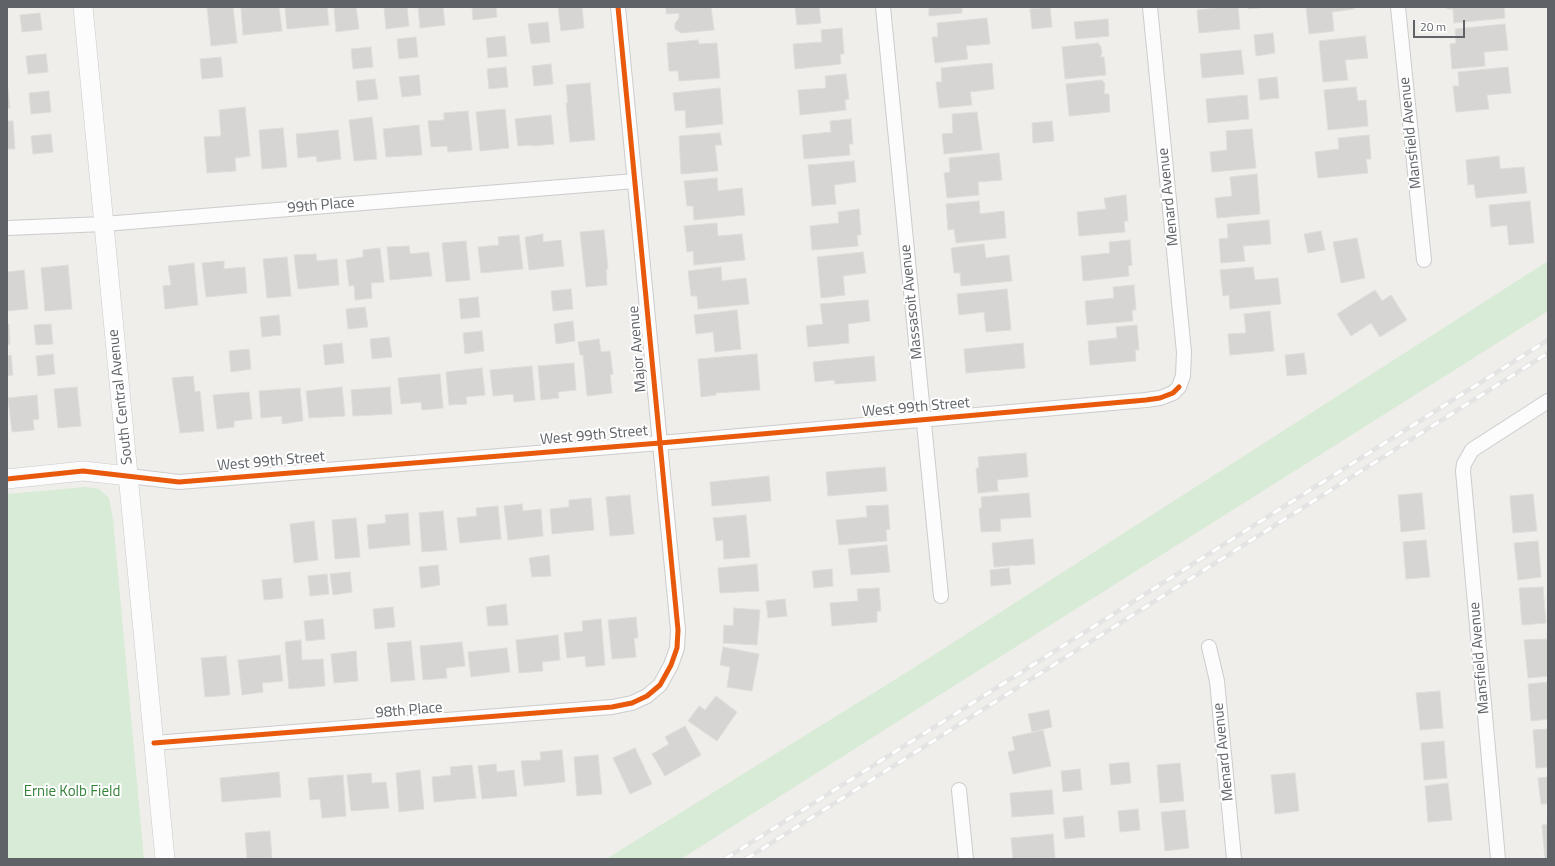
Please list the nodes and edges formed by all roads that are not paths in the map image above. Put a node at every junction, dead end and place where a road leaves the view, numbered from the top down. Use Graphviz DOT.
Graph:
graph roads {
  1 [pos="84,7"];
  2 [pos="618,7"];
  3 [pos="883,7"];
  4 [pos="1150,7"];
  5 [pos="1398,7"];
  6 [pos="635,181"];
  7 [pos="104,224"];
  8 [pos="7,228"];
  9 [pos="1424,260"];
  10 [pos="1179,387"];
  11 [pos="1548,401"];
  12 [pos="923,419"];
  13 [pos="660,443"];
  14 [pos="129,476"];
  15 [pos="7,479"];
  16 [pos="940,596"];
  17 [pos="1209,647"];
  18 [pos="660,685"];
  19 [pos="154,744"];
  20 [pos="959,790"];
  21 [pos="165,859"];
  22 [pos="966,859"];
  23 [pos="1234,859"];
  24 [pos="1498,859"];
  1 -- 7 [label="street, South Central Avenue"];
  2 -- 6 [label="street, Major Avenue"];
  3 -- 12 [label="street, Massasoit Avenue"];
  4 -- 10 [label="street, Menard Avenue"];
  5 -- 9 [label="street, Mansfield Avenue"];
  6 -- 7 [label="street, 99th Place"];
  6 -- 13 [label="street, Major Avenue"];
  7 -- 8 [label="street, 99th Place"];
  7 -- 14 [label="street, South Central Avenue"];
  10 -- 12 [label="street, West 99th Street"];
  11 -- 24 [label="street, Mansfield Avenue"];
  12 -- 13 [label="street, West 99th Street"];
  12 -- 16 [label="street, Massasoit Avenue"];
  13 -- 14 [label="street, West 99th Street"];
  13 -- 18 [label="street, Major Avenue"];
  14 -- 15 [label="street, West 99th Street"];
  14 -- 19 [label="street, South Central Avenue"];
  17 -- 23 [label="street, Menard Avenue"];
  18 -- 19 [label="street, 98th Place"];
  19 -- 21 [label="street, South Central Avenue"];
  20 -- 22 [label="street"];
}
